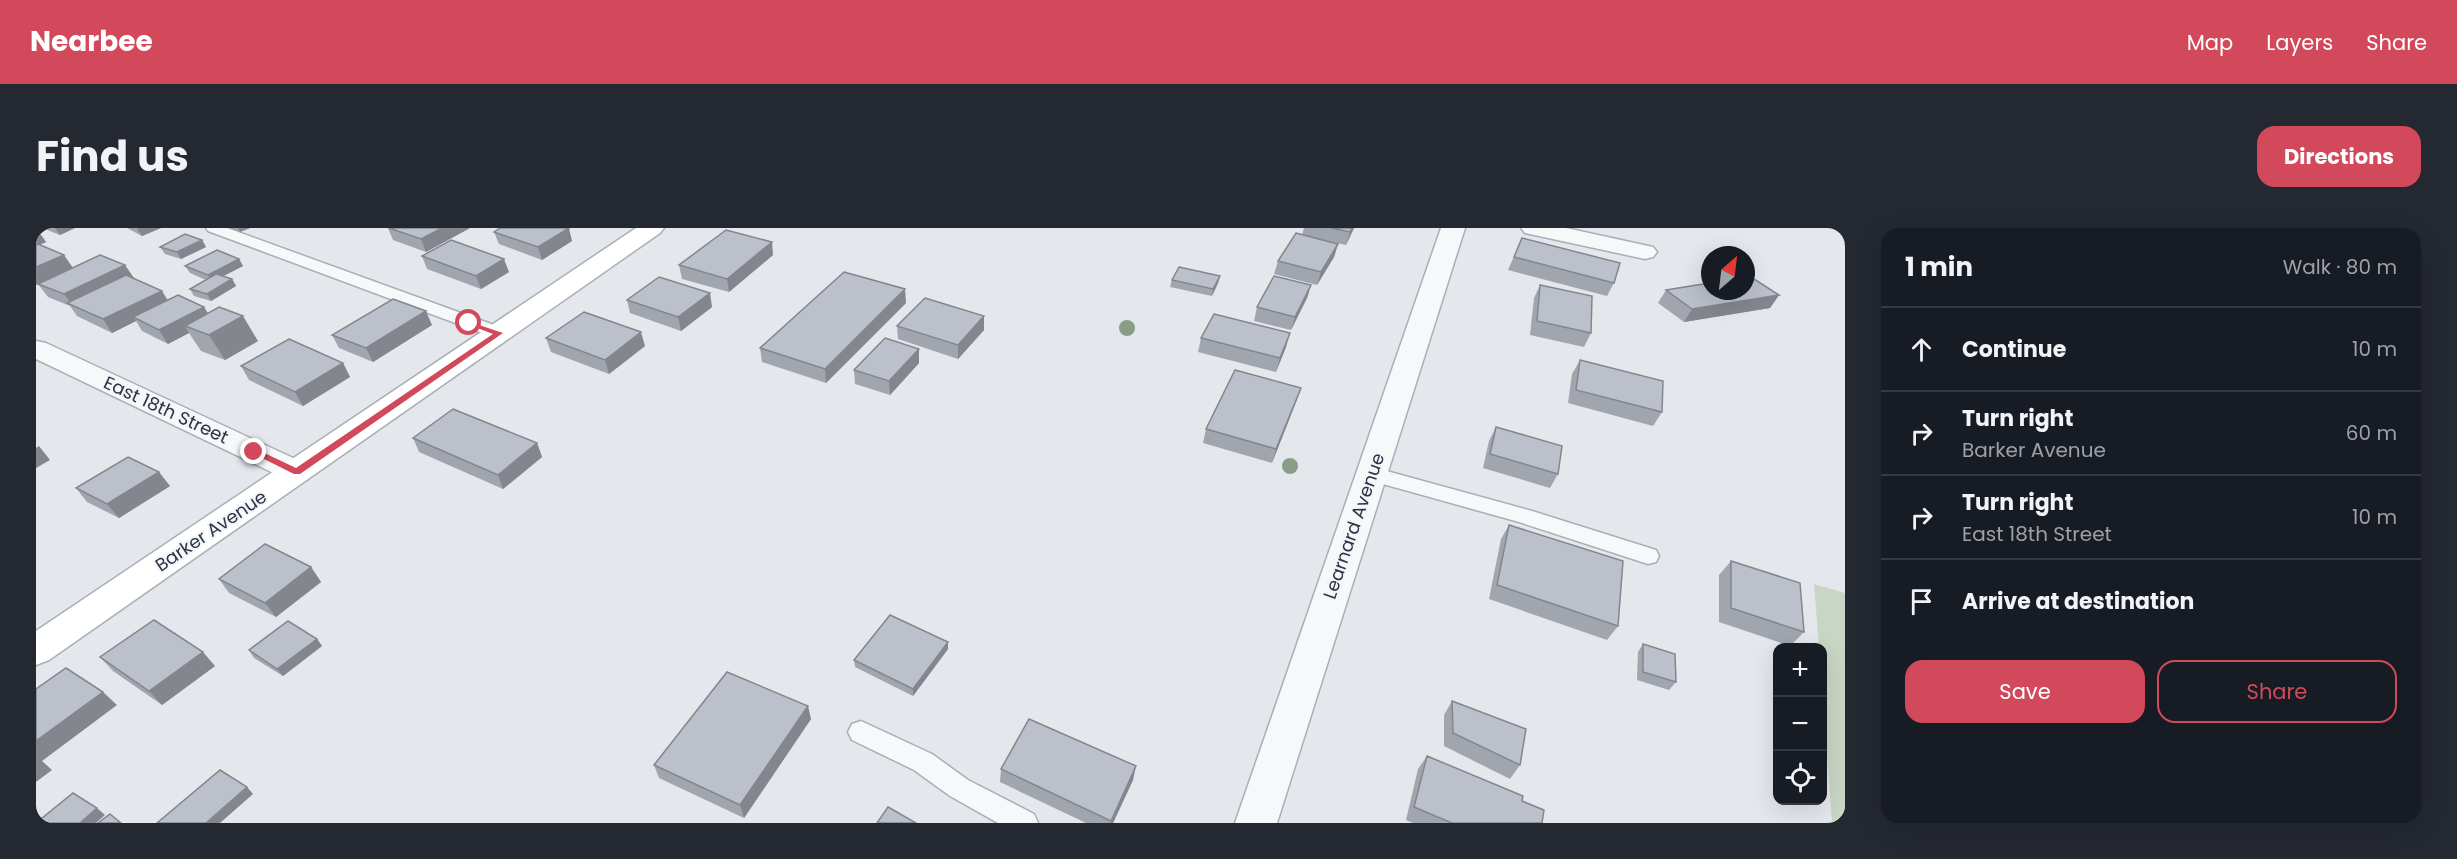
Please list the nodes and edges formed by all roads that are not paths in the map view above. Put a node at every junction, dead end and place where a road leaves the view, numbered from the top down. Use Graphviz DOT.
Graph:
graph roads {
  1 [pos="213,228"];
  2 [pos="1453,228"];
  3 [pos="1533,228"];
  4 [pos="649,229"];
  5 [pos="1645,252"];
  6 [pos="499,333"];
  7 [pos="36,349"];
  8 [pos="297,472"];
  9 [pos="1372,474"];
  10 [pos="1648,556"];
  11 [pos="36,650"];
  12 [pos="861,732"];
  13 [pos="1024,823"];
  14 [pos="1256,823"];
  1 -- 6 [label="lane"];
  2 -- 9 [label="street, Learnard Avenue"];
  3 -- 5 [label="street"];
  4 -- 6 [label="street, Barker Avenue"];
  6 -- 8 [label="street, Barker Avenue"];
  7 -- 8 [label="street, East 18th Street"];
  8 -- 11 [label="street, Barker Avenue"];
  9 -- 10 [label="lane"];
  9 -- 14 [label="street, Learnard Avenue"];
  12 -- 13 [label="lane"];
}
